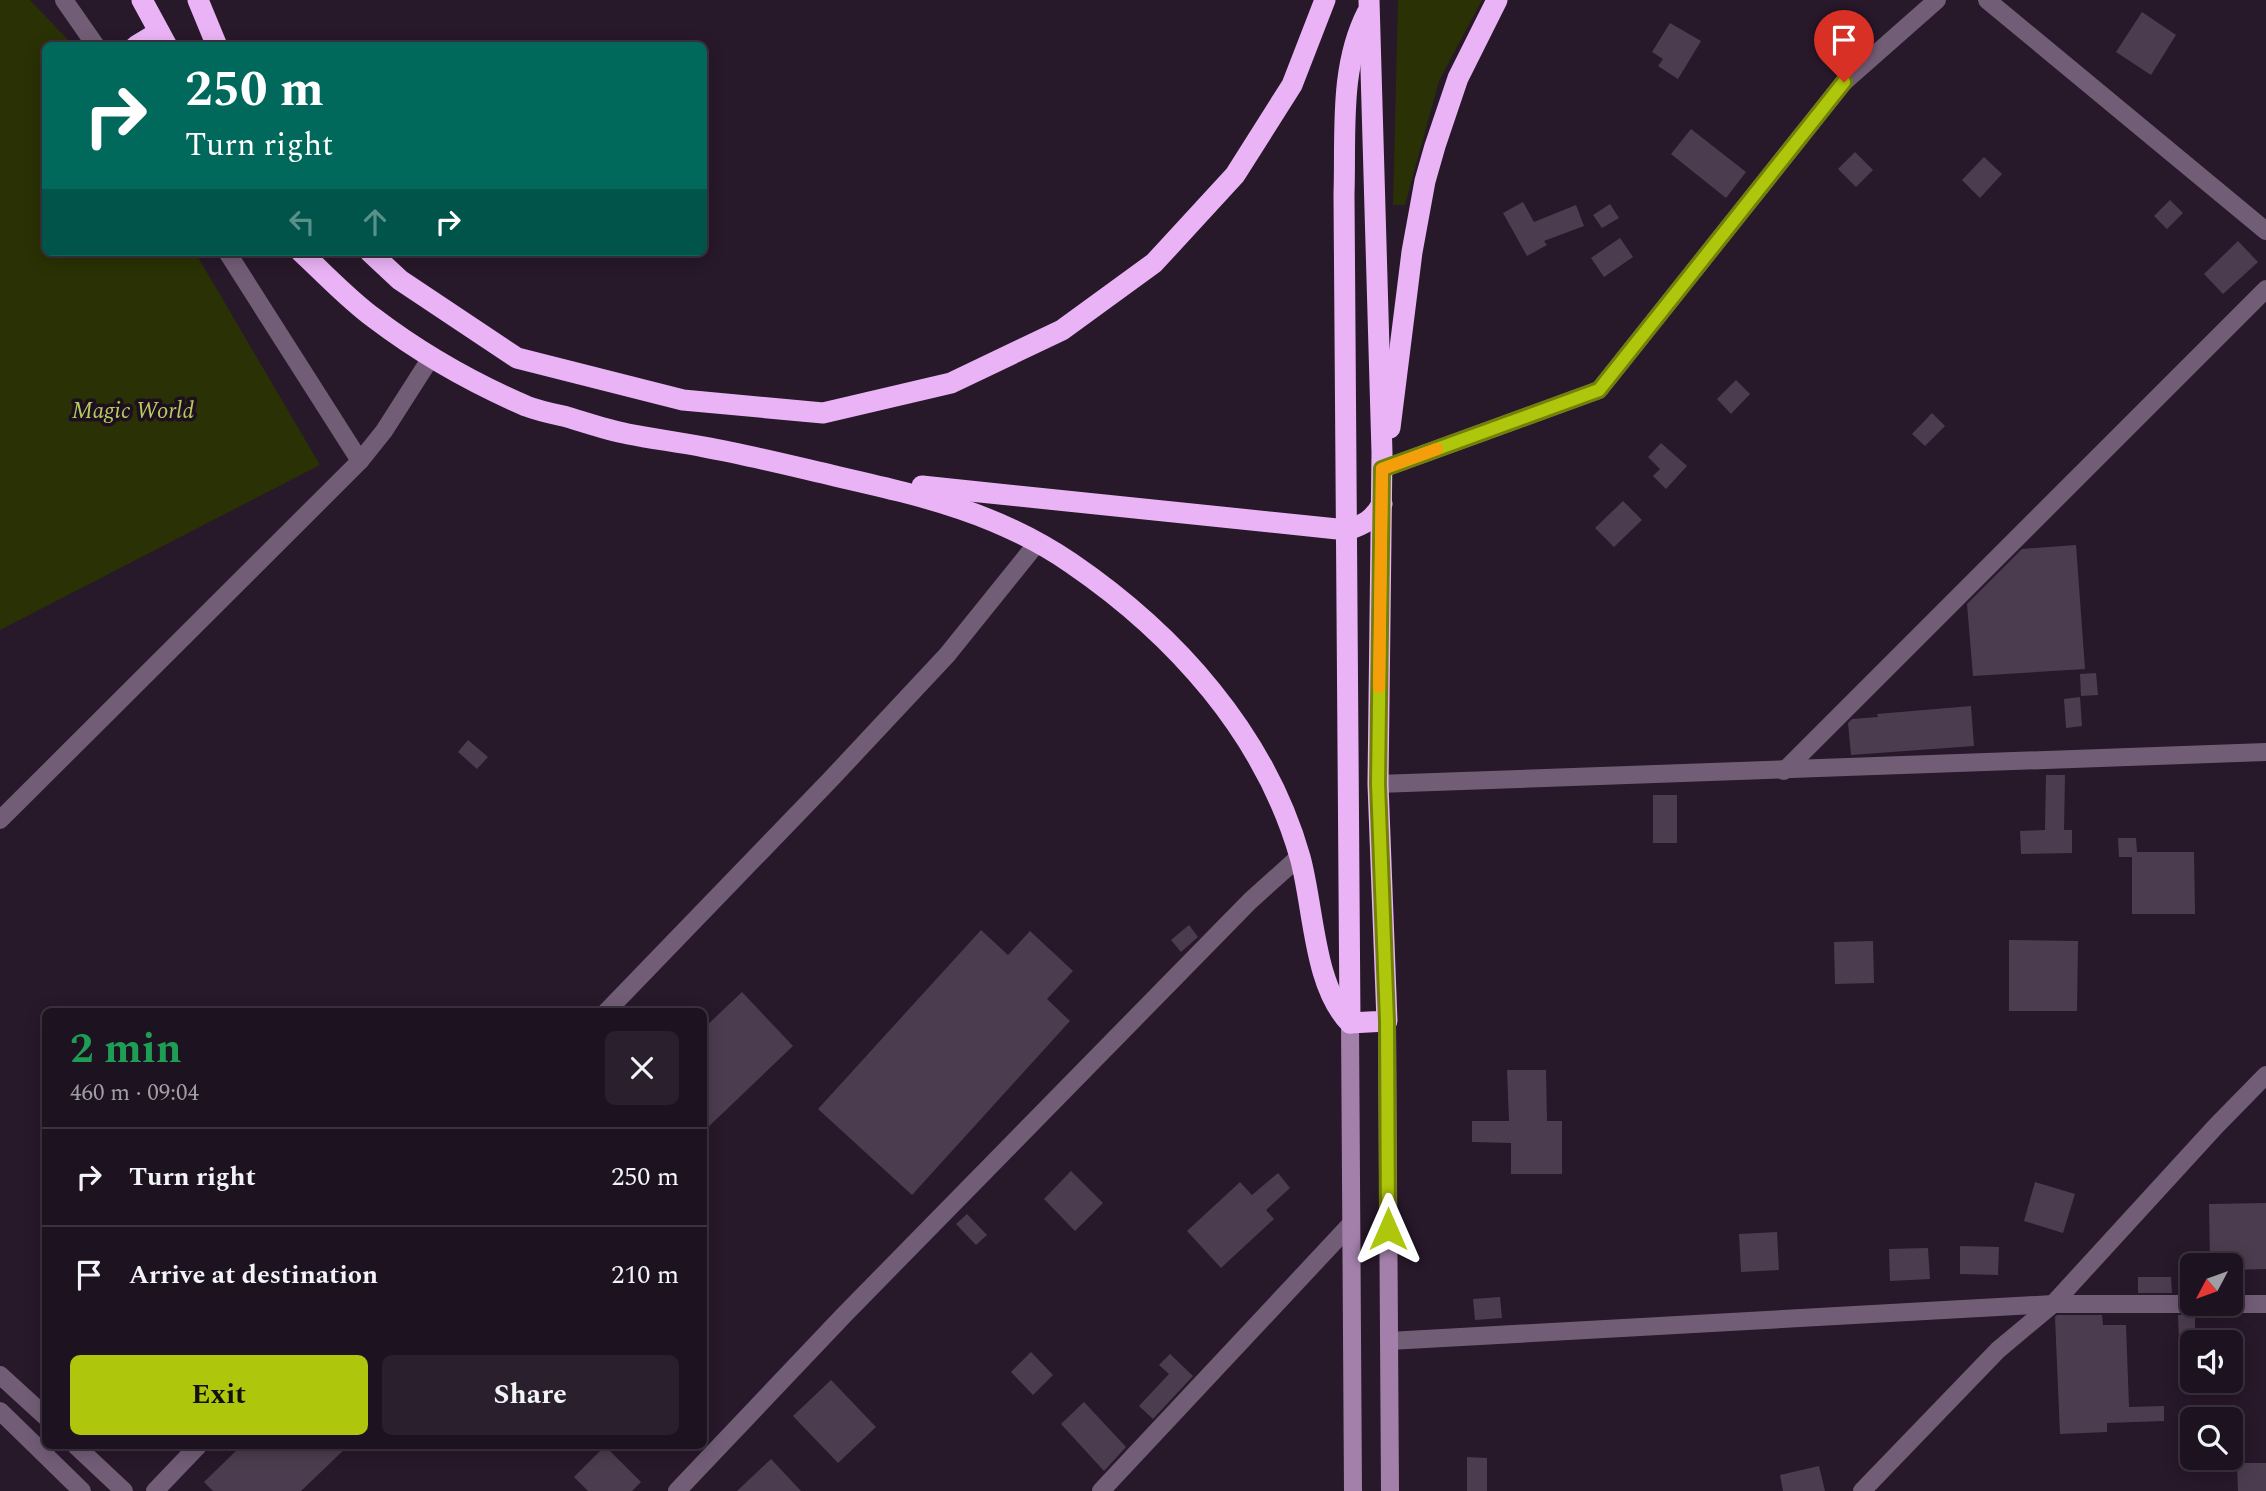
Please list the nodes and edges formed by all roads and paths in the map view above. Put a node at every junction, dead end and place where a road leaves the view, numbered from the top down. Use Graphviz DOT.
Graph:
graph roads {
  1 [pos="64,0"];
  2 [pos="142,0"];
  3 [pos="198,0"];
  4 [pos="1325,0"];
  5 [pos="1497,0"];
  6 [pos="1937,0"];
  7 [pos="1987,0"];
  8 [pos="1369,4"];
  9 [pos="163,39"];
  10 [pos="93,42"];
  11 [pos="215,42"];
  12 [pos="2266,231"];
  13 [pos="230,256"];
  14 [pos="305,256"];
  15 [pos="374,256"];
  16 [pos="2266,289"];
  17 [pos="432,356"];
  18 [pos="360,461"];
  19 [pos="1382,461"];
  20 [pos="847,479"];
  21 [pos="1382,504"];
  22 [pos="1347,530"];
  23 [pos="1038,542"];
  24 [pos="2266,752"];
  25 [pos="1784,771"];
  26 [pos="1378,784"];
  27 [pos="0,820"];
  28 [pos="1300,856"];
  29 [pos="610,1008"];
  30 [pos="1387,1021"];
  31 [pos="1350,1023"];
  32 [pos="2266,1076"];
  33 [pos="1350,1225"];
  34 [pos="2053,1304"];
  35 [pos="2266,1304"];
  36 [pos="1389,1341"];
  37 [pos="0,1375"];
  38 [pos="0,1411"];
  39 [pos="42,1413"];
  40 [pos="79,1449"];
  41 [pos="195,1449"];
  42 [pos="82,1491"];
  43 [pos="124,1491"];
  44 [pos="155,1491"];
  45 [pos="677,1491"];
  46 [pos="1101,1491"];
  47 [pos="1353,1491"];
  48 [pos="1390,1491"];
  49 [pos="1862,1491"];
  1 -- 10 [label="street"];
  2 -- 9 [label="highway"];
  3 -- 11 [label="highway"];
  4 -- 15 [label="highway"];
  5 -- 19 [label="highway"];
  6 -- 19 [label="street"];
  7 -- 12 [label="street"];
  8 -- 19 [label="highway"];
  8 -- 22 [label="highway"];
  13 -- 18 [label="street"];
  14 -- 17 [label="highway"];
  16 -- 25 [label="street"];
  17 -- 18 [label="street"];
  17 -- 20 [label="highway"];
  18 -- 27 [label="street"];
  19 -- 21 [label="highway"];
  20 -- 22 [label="highway"];
  20 -- 23 [label="highway"];
  21 -- 22 [label="highway"];
  21 -- 26 [label="highway"];
  22 -- 31 [label="highway"];
  23 -- 28 [label="highway"];
  23 -- 29 [label="street"];
  24 -- 25 [label="street"];
  25 -- 26 [label="street"];
  26 -- 30 [label="highway"];
  28 -- 31 [label="highway"];
  28 -- 45 [label="street"];
  30 -- 31 [label="highway"];
  30 -- 36 [label="main road"];
  31 -- 33 [label="main road"];
  32 -- 34 [label="street"];
  33 -- 46 [label="street"];
  33 -- 47 [label="main road"];
  34 -- 35 [label="street"];
  34 -- 36 [label="street"];
  34 -- 49 [label="street"];
  36 -- 48 [label="main road"];
  37 -- 39 [label="street"];
  38 -- 42 [label="street"];
  40 -- 43 [label="street"];
  41 -- 44 [label="street"];
}
